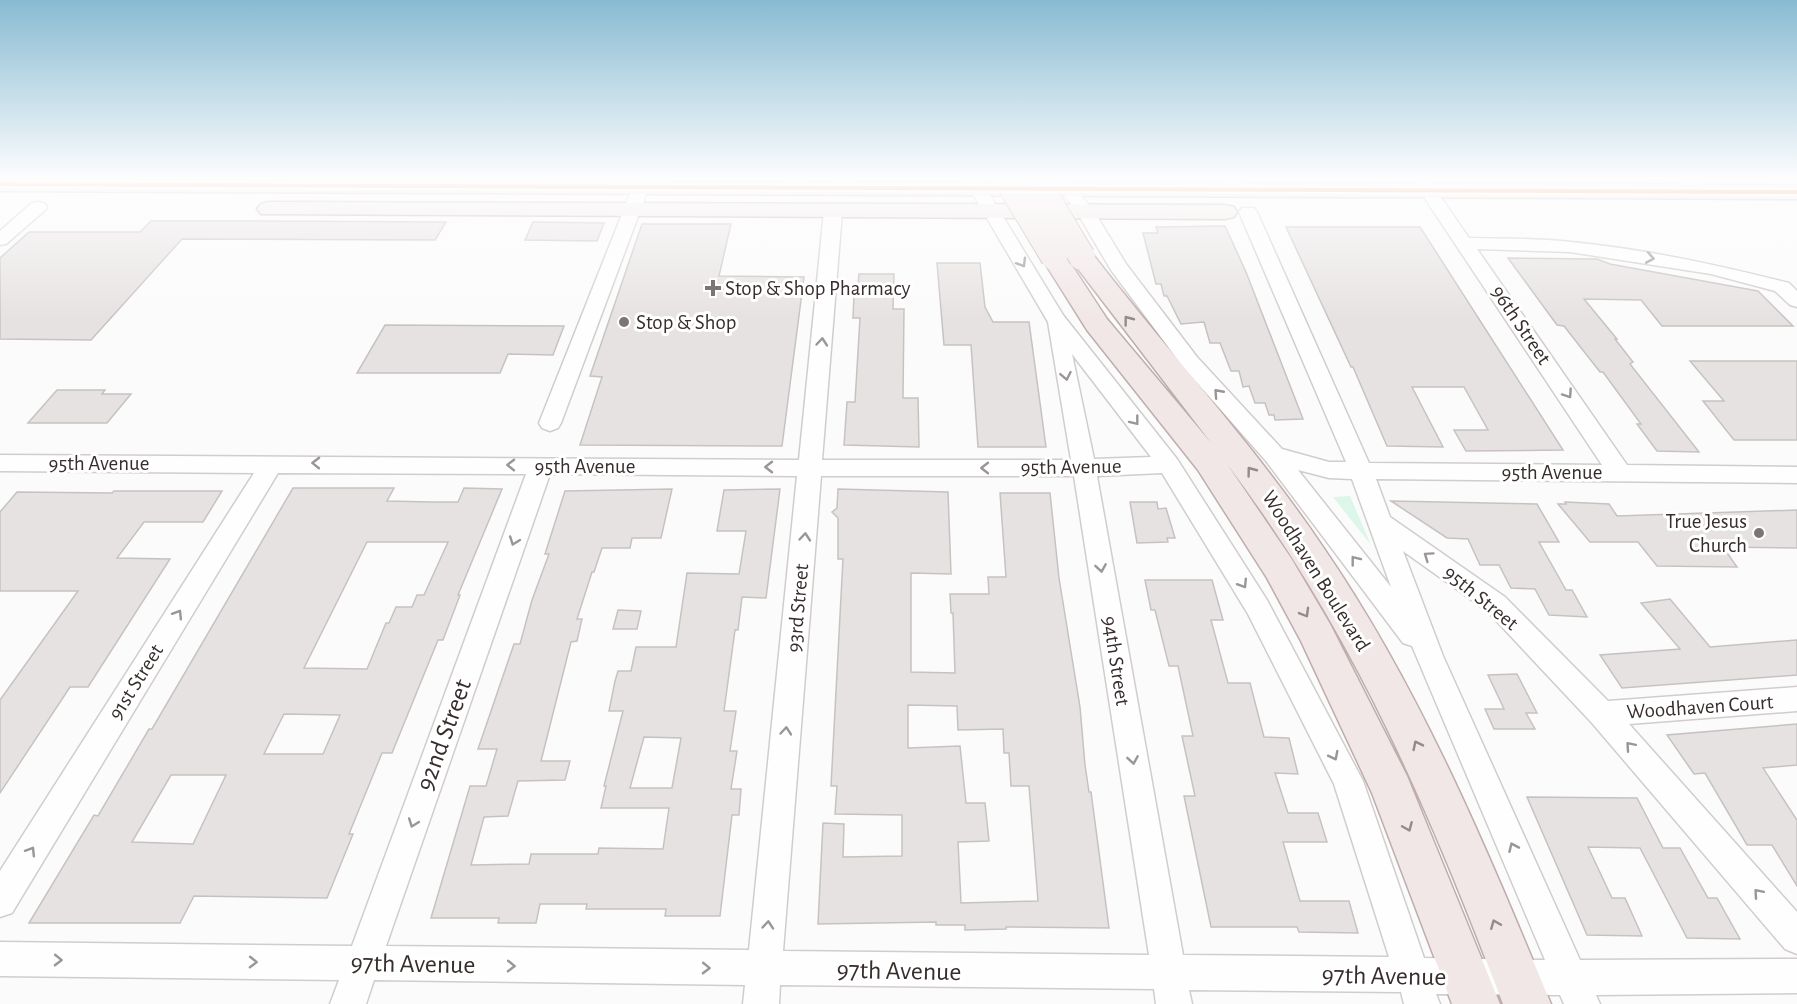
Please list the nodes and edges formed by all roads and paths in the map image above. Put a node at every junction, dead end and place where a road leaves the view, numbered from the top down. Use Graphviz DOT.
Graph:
graph roads {
  1 [pos="18,226"];
  2 [pos="625,226"];
  3 [pos="832,226"];
  4 [pos="1000,226"];
  5 [pos="1044,226"];
  6 [pos="1055,226"];
  7 [pos="1094,226"];
  8 [pos="1254,226"];
  9 [pos="1453,226"];
  10 [pos="0,240"];
  11 [pos="1466,243"];
  12 [pos="1068,257"];
  13 [pos="1797,302"];
  14 [pos="1055,318"];
  15 [pos="550,423"];
  16 [pos="1274,455"];
  17 [pos="272,463"];
  18 [pos="2,465"];
  19 [pos="1169,465"];
  20 [pos="540,466"];
  21 [pos="811,468"];
  22 [pos="1084,468"];
  23 [pos="1361,471"];
  24 [pos="1620,473"];
  25 [pos="1797,475"];
  26 [pos="1377,520"];
  27 [pos="1429,656"];
  28 [pos="1797,699"];
  29 [pos="1602,714"];
  30 [pos="0,901"];
  31 [pos="1797,937"];
  32 [pos="0,959"];
  33 [pos="363,964"];
  34 [pos="764,969"];
  35 [pos="1797,976"];
  36 [pos="1171,989"];
  37 [pos="1417,990"];
  38 [pos="1471,991"];
  39 [pos="1522,991"];
  40 [pos="1577,991"];
  41 [pos="348,1004"];
  42 [pos="761,1004"];
  1 -- 10 [label="street"];
  2 -- 15 [label="street"];
  21 -- 3 [label="street, 93rd Street, one-way"];
  4 -- 14 [label="street, one-way"];
  5 -- 12 [label="main road, Woodhaven Boulevard, bridge"];
  6 -- 12 [label="main road, Woodhaven Boulevard, bridge"];
  16 -- 7 [label="street, Woodhaven Boulevard, one-way"];
  8 -- 23 [label="street"];
  9 -- 11 [label="street, 96th Street"];
  11 -- 13 [label="street, one-way"];
  11 -- 24 [label="street, 96th Street, one-way"];
  12 -- 38 [label="main road, Woodhaven Boulevard, one-way"];
  39 -- 12 [label="main road, Woodhaven Boulevard, one-way"];
  14 -- 19 [label="street, one-way"];
  14 -- 22 [label="street, 94th Street, one-way"];
  16 -- 23 [label="street, 95th Avenue"];
  27 -- 16 [label="street, Woodhaven Boulevard, one-way"];
  17 -- 18 [label="street, 95th Avenue"];
  20 -- 17 [label="street, 95th Avenue, one-way"];
  30 -- 17 [label="street, 91st Street, one-way"];
  19 -- 22 [label="street, 95th Avenue"];
  19 -- 37 [label="street, one-way"];
  21 -- 20 [label="street, 95th Avenue, one-way"];
  20 -- 33 [label="street, 92nd Street, one-way"];
  22 -- 21 [label="street, 95th Avenue, one-way"];
  34 -- 21 [label="street, 93rd Street, one-way"];
  22 -- 36 [label="street, 94th Street, one-way"];
  23 -- 24 [label="street, 95th Avenue"];
  23 -- 26 [label="street"];
  24 -- 25 [label="street, 95th Avenue"];
  26 -- 27 [label="street, Woodhaven Boulevard"];
  29 -- 26 [label="street, 95th Street, one-way"];
  40 -- 27 [label="street, Woodhaven Boulevard, one-way"];
  28 -- 29 [label="street, Woodhaven Court"];
  31 -- 29 [label="street, 95th Street, one-way"];
  32 -- 33 [label="street, 97th Avenue, one-way"];
  33 -- 34 [label="street, 97th Avenue, one-way"];
  33 -- 41 [label="street, 92nd Street"];
  34 -- 36 [label="street, 97th Avenue"];
  34 -- 42 [label="street, 93rd Street"];
  35 -- 40 [label="street, 97th Avenue"];
  36 -- 37 [label="street, 97th Avenue"];
  37 -- 38 [label="street, 97th Avenue"];
  38 -- 39 [label="street, 97th Avenue"];
  39 -- 40 [label="street, 97th Avenue"];
}
